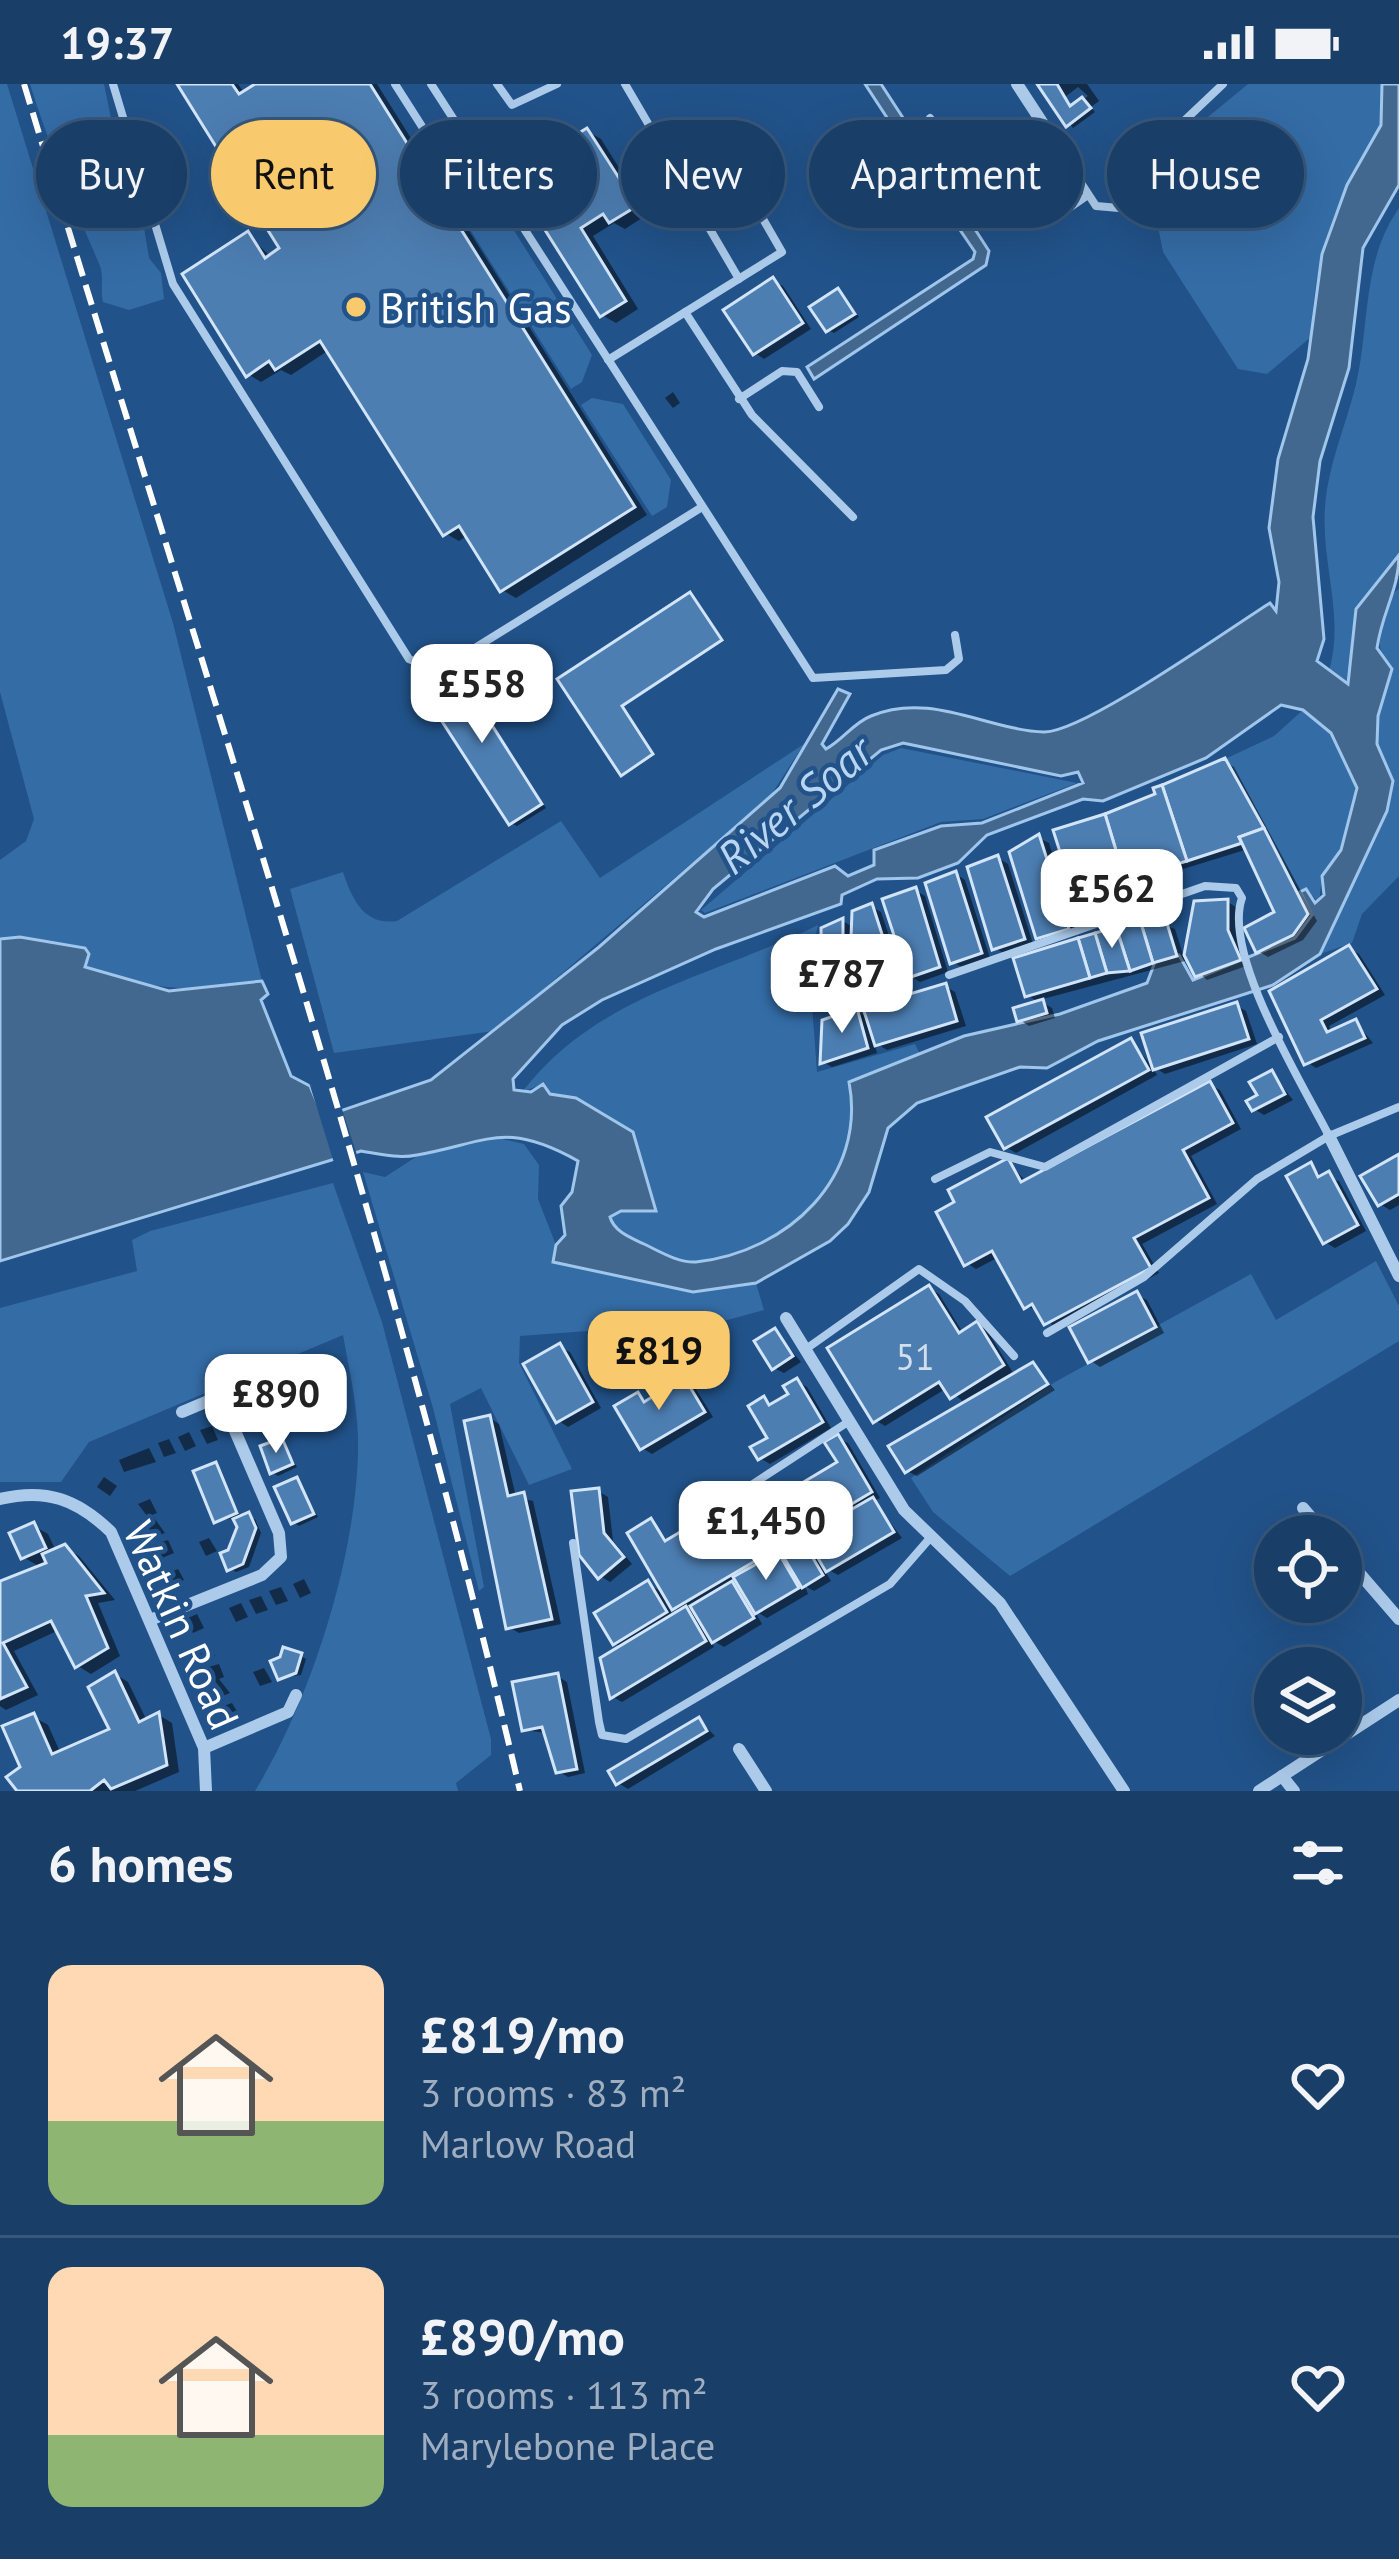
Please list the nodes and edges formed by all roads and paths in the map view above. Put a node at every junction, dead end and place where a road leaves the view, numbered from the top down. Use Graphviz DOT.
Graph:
graph roads {
  1 [pos="113,84"];
  2 [pos="395,84"];
  3 [pos="431,84"];
  4 [pos="497,84"];
  5 [pos="557,84"];
  6 [pos="625,84"];
  7 [pos="1017,84"];
  8 [pos="1223,84"];
  9 [pos="418,120"];
  10 [pos="454,120"];
  11 [pos="1041,120"];
  12 [pos="1083,187"];
  13 [pos="1088,195"];
  14 [pos="1083,198"];
  15 [pos="523,228"];
  16 [pos="768,228"];
  17 [pos="739,279"];
  18 [pos="685,312"];
  19 [pos="608,360"];
  20 [pos="739,398"];
  21 [pos="819,407"];
  22 [pos="702,507"];
  23 [pos="853,517"];
  24 [pos="955,635"];
  25 [pos="950,975"];
  26 [pos="1279,1036"];
  27 [pos="1399,1107"];
  28 [pos="1329,1136"];
  29 [pos="935,1179"];
  30 [pos="1399,1276"];
  31 [pos="786,1318"];
  32 [pos="1047,1333"];
  33 [pos="805,1350"];
  34 [pos="1014,1356"];
  35 [pos="253,1383"];
  36 [pos="220,1396"];
  37 [pos="182,1412"];
  38 [pos="848,1422"];
  39 [pos="736,1496"];
  40 [pos="0,1499"];
  41 [pos="1303,1508"];
  42 [pos="1309,1515"];
  43 [pos="931,1537"];
  44 [pos="572,1543"];
  45 [pos="1362,1576"];
  46 [pos="1399,1619"];
  47 [pos="150,1620"];
  48 [pos="296,1695"];
  49 [pos="1399,1700"];
  50 [pos="204,1748"];
  51 [pos="739,1749"];
  52 [pos="1282,1776"];
  53 [pos="206,1791"];
  54 [pos="766,1791"];
  55 [pos="1124,1791"];
  56 [pos="1259,1791"];
  57 [pos="1294,1791"];
  1 -- 22 [label="lane"];
  2 -- 9 [label="lane"];
  3 -- 10 [label="lane"];
  4 -- 5 [label="lane"];
  6 -- 17 [label="lane"];
  7 -- 11 [label="street"];
  8 -- 13 [label="lane"];
  12 -- 13 [label="lane"];
  13 -- 14 [label="lane"];
  15 -- 19 [label="lane"];
  16 -- 17 [label="lane"];
  17 -- 18 [label="lane"];
  18 -- 19 [label="lane"];
  18 -- 20 [label="lane"];
  19 -- 22 [label="lane"];
  20 -- 21 [label="lane"];
  20 -- 23 [label="lane"];
  22 -- 24 [label="lane"];
  25 -- 26 [label="lane"];
  26 -- 28 [label="lane"];
  26 -- 29 [label="lane"];
  27 -- 28 [label="lane"];
  28 -- 30 [label="street"];
  28 -- 32 [label="lane"];
  31 -- 33 [label="street"];
  33 -- 34 [label="lane"];
  33 -- 38 [label="street"];
  35 -- 36 [label="street"];
  36 -- 37 [label="street"];
  36 -- 47 [label="street"];
  38 -- 39 [label="lane"];
  38 -- 43 [label="street"];
  40 -- 47 [label="street, Watkin Road"];
  41 -- 42 [label="street"];
  43 -- 44 [label="lane"];
  43 -- 55 [label="street"];
  45 -- 46 [label="street"];
  47 -- 50 [label="street, Watkin Road"];
  48 -- 50 [label="street"];
  49 -- 52 [label="street"];
  50 -- 53 [label="street, Watkin Road"];
  51 -- 54 [label="street"];
  52 -- 56 [label="street"];
  52 -- 57 [label="street"];
}
